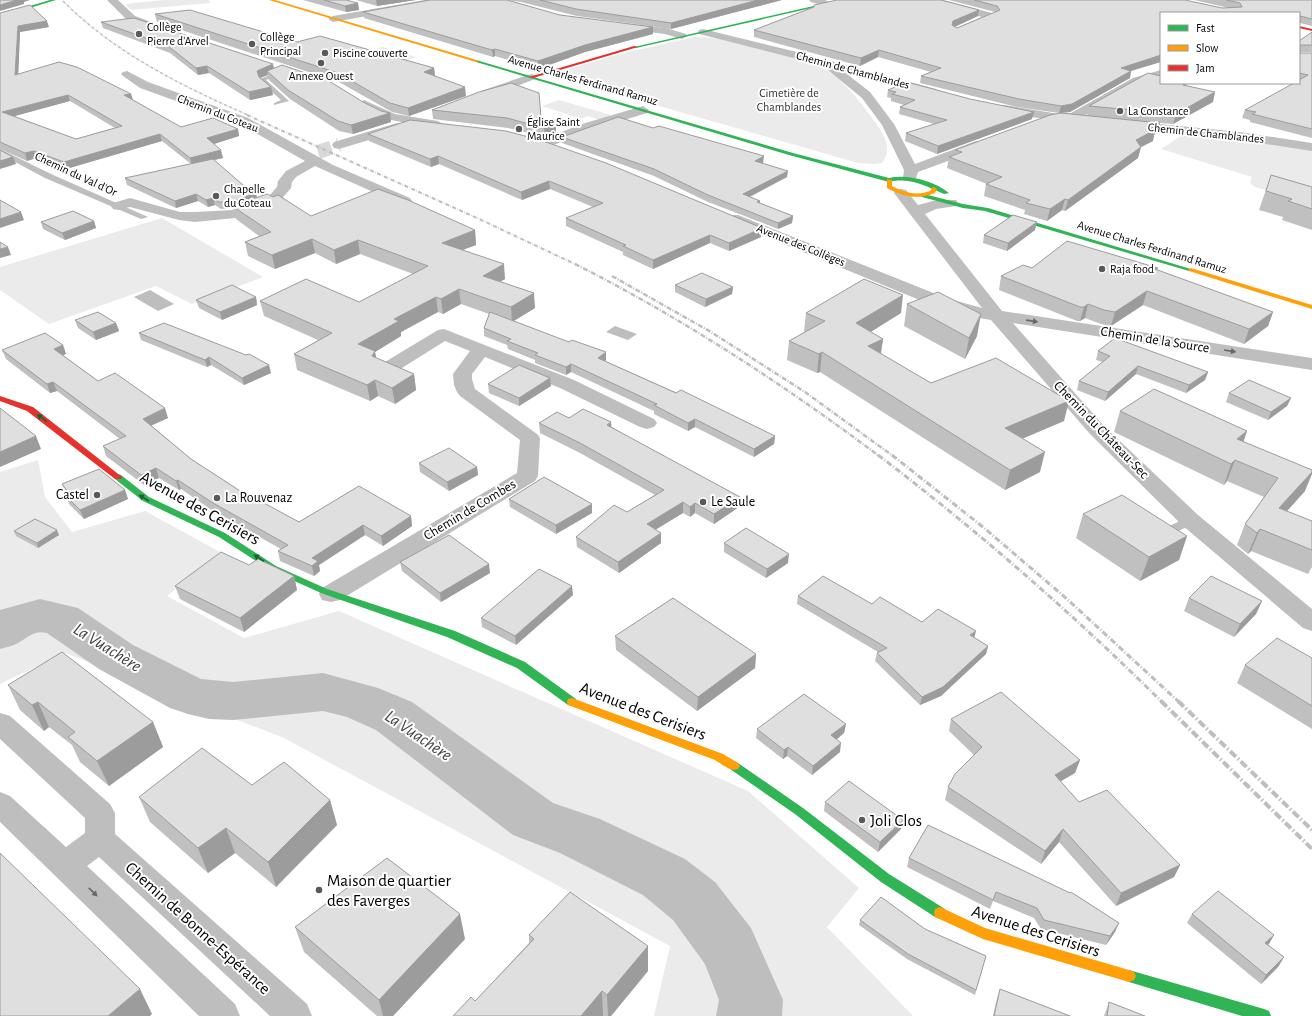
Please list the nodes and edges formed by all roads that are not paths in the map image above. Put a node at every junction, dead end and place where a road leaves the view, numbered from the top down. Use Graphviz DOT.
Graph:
graph roads {
  1 [pos="54,0"];
  2 [pos="112,0"];
  3 [pos="271,0"];
  4 [pos="442,0"];
  5 [pos="814,0"];
  6 [pos="845,0"];
  7 [pos="932,0"];
  8 [pos="353,4"];
  9 [pos="828,4"];
  10 [pos="378,11"];
  11 [pos="0,16"];
  12 [pos="333,19"];
  13 [pos="609,24"];
  14 [pos="1300,27"];
  15 [pos="1312,30"];
  16 [pos="168,31"];
  17 [pos="957,31"];
  18 [pos="703,32"];
  19 [pos="682,36"];
  20 [pos="826,63"];
  21 [pos="270,64"];
  22 [pos="290,71"];
  23 [pos="1160,73"];
  24 [pos="127,74"];
  25 [pos="531,77"];
  26 [pos="946,95"];
  27 [pos="355,98"];
  28 [pos="476,98"];
  29 [pos="276,104"];
  30 [pos="991,107"];
  31 [pos="643,110"];
  32 [pos="433,114"];
  33 [pos="1062,119"];
  34 [pos="412,122"];
  35 [pos="1093,122"];
  36 [pos="1116,124"];
  37 [pos="1030,126"];
  38 [pos="450,127"];
  39 [pos="531,139"];
  40 [pos="990,140"];
  41 [pos="546,143"];
  42 [pos="339,145"];
  43 [pos="1312,147"];
  44 [pos="0,150"];
  45 [pos="567,151"];
  46 [pos="313,156"];
  47 [pos="911,174"];
  48 [pos="889,180"];
  49 [pos="901,193"];
  50 [pos="924,198"];
  51 [pos="951,203"];
  52 [pos="118,206"];
  53 [pos="418,207"];
  54 [pos="986,209"];
  55 [pos="717,212"];
  56 [pos="144,217"];
  57 [pos="1312,307"];
  58 [pos="997,316"];
  59 [pos="482,349"];
  60 [pos="1312,364"];
  61 [pos="387,369"];
  62 [pos="0,398"];
  63 [pos="647,423"];
  64 [pos="1190,520"];
  65 [pos="1163,534"];
  66 [pos="331,594"];
  67 [pos="1312,622"];
  68 [pos="0,723"];
  69 [pos="0,804"];
  70 [pos="100,840"];
  71 [pos="65,865"];
  72 [pos="223,1016"];
  73 [pos="295,1016"];
  74 [pos="1264,1016"];
  1 -- 11 [label="street"];
  2 -- 16 [label="street"];
  3 -- 12 [label="street, Avenue Charles Ferdinand Ramuz"];
  4 -- 10 [label="street"];
  5 -- 9 [label="street"];
  6 -- 9 [label="street"];
  7 -- 17 [label="street"];
  8 -- 10 [label="street"];
  9 -- 18 [label="street"];
  10 -- 12 [label="street"];
  12 -- 25 [label="street, Avenue Charles Ferdinand Ramuz"];
  13 -- 19 [label="street"];
  14 -- 15 [label="street"];
  18 -- 19 [label="street"];
  18 -- 20 [label="street, Chemin de Chamblandes"];
  19 -- 25 [label="street"];
  20 -- 26 [label="street, Chemin de Chamblandes"];
  20 -- 47 [label="street"];
  21 -- 22 [label="street"];
  22 -- 29 [label="lane"];
  23 -- 33 [label="street"];
  24 -- 46 [label="street, Chemin du Coteau"];
  25 -- 28 [label="street"];
  25 -- 31 [label="street, Avenue Charles Ferdinand Ramuz"];
  27 -- 34 [label="street"];
  30 -- 33 [label="street"];
  31 -- 41 [label="street"];
  31 -- 48 [label="street, Avenue Charles Ferdinand Ramuz"];
  32 -- 34 [label="street"];
  33 -- 35 [label="street"];
  33 -- 37 [label="street"];
  34 -- 38 [label="street"];
  34 -- 42 [label="street"];
  36 -- 43 [label="street, Chemin de Chamblandes"];
  39 -- 41 [label="street"];
  40 -- 47 [label="street"];
  41 -- 45 [label="street"];
  44 -- 52 [label="lane, Chemin du Val d'Or"];
  46 -- 52 [label="street"];
  46 -- 53 [label="street, Chemin du Coteau"];
  47 -- 48 [label="street"];
  47 -- 50 [label="street, Avenue Charles Ferdinand Ramuz"];
  48 -- 49 [label="street"];
  49 -- 50 [label="street, Chemin du Château-Sec"];
  50 -- 51 [label="street"];
  50 -- 54 [label="street, Avenue Charles Ferdinand Ramuz"];
  50 -- 58 [label="street, Chemin du Château-Sec"];
  51 -- 54 [label="street, Avenue Charles Ferdinand Ramuz"];
  52 -- 56 [label="lane, Chemin du Val d'Or"];
  54 -- 57 [label="street, Avenue Charles Ferdinand Ramuz"];
  55 -- 58 [label="street, Avenue des Collèges"];
  58 -- 60 [label="street, Chemin de la Source, one-way"];
  58 -- 64 [label="street, Chemin du Château-Sec"];
  59 -- 61 [label="street"];
  59 -- 63 [label="street"];
  59 -- 66 [label="street, Chemin de Combes"];
  66 -- 62 [label="street, Avenue des Cerisiers, one-way"];
  64 -- 65 [label="lane"];
  64 -- 67 [label="street, Chemin du Château-Sec"];
  66 -- 74 [label="street, Avenue des Cerisiers"];
  68 -- 70 [label="street"];
  69 -- 71 [label="street"];
  70 -- 71 [label="street"];
  70 -- 73 [label="street, Chemin de Bonne-Espérance"];
  71 -- 72 [label="street, one-way"];
}
